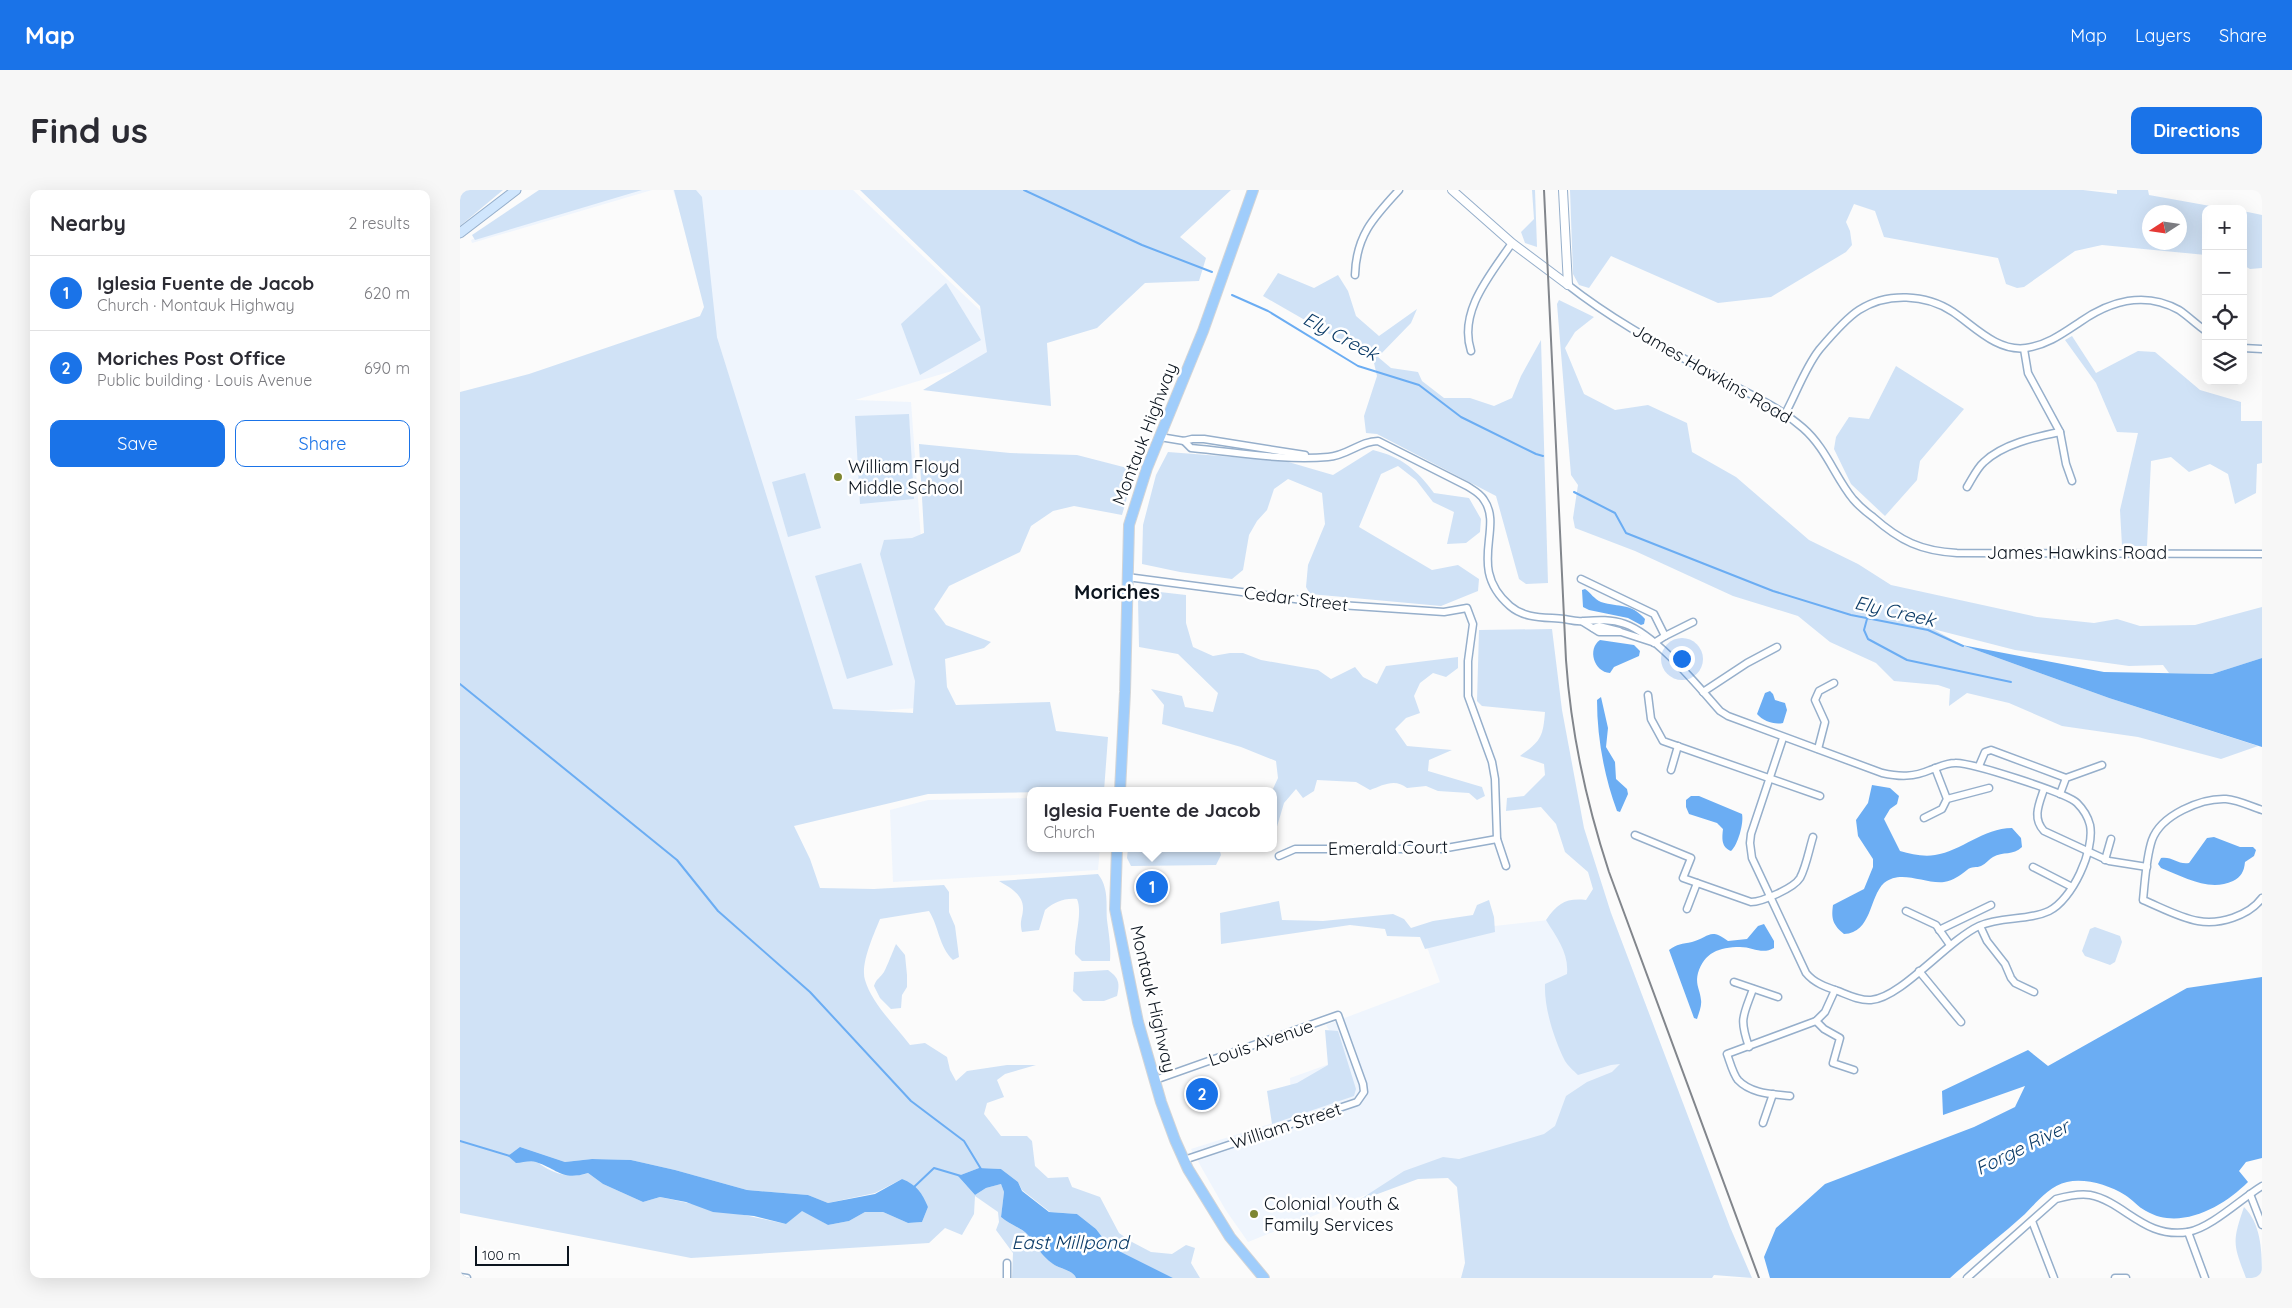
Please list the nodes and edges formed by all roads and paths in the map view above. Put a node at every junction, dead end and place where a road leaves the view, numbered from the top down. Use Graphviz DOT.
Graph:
graph roads {
  1 [pos="516,190"];
  2 [pos="1253,190"];
  3 [pos="1398,190"];
  4 [pos="1452,190"];
  5 [pos="1563,190"];
  6 [pos="460,233"];
  7 [pos="1512,244"];
  8 [pos="1355,275"];
  9 [pos="1568,285"];
  10 [pos="2202,329"];
  11 [pos="2247,348"];
  12 [pos="2024,349"];
  13 [pos="2262,349"];
  14 [pos="1471,351"];
  15 [pos="1785,414"];
  16 [pos="2060,432"];
  17 [pos="1160,437"];
  18 [pos="2072,481"];
  19 [pos="1967,487"];
  20 [pos="2262,554"];
  21 [pos="1127,577"];
  22 [pos="1581,579"];
  23 [pos="1583,622"];
  24 [pos="1693,622"];
  25 [pos="1623,624"];
  26 [pos="1621,632"];
  27 [pos="1665,636"];
  28 [pos="1654,643"];
  29 [pos="1777,647"];
  30 [pos="1834,683"];
  31 [pos="1703,692"];
  32 [pos="1648,695"];
  33 [pos="1783,738"];
  34 [pos="1678,746"];
  35 [pos="1818,749"];
  36 [pos="2102,765"];
  37 [pos="1980,766"];
  38 [pos="1935,768"];
  39 [pos="1671,770"];
  40 [pos="2066,778"];
  41 [pos="1769,779"];
  42 [pos="1120,787"];
  43 [pos="1989,788"];
  44 [pos="2044,789"];
  45 [pos="2060,794"];
  46 [pos="1820,796"];
  47 [pos="1947,799"];
  48 [pos="2262,810"];
  49 [pos="1924,818"];
  50 [pos="1634,835"];
  51 [pos="1813,837"];
  52 [pos="1497,839"];
  53 [pos="2111,840"];
  54 [pos="2087,851"];
  55 [pos="1117,852"];
  56 [pos="1279,856"];
  57 [pos="2105,860"];
  58 [pos="1506,866"];
  59 [pos="2034,867"];
  60 [pos="2147,867"];
  61 [pos="1697,883"];
  62 [pos="2072,887"];
  63 [pos="1770,896"];
  64 [pos="2262,898"];
  65 [pos="1992,905"];
  66 [pos="1687,909"];
  67 [pos="1906,911"];
  68 [pos="1980,926"];
  69 [pos="1940,930"];
  70 [pos="1950,945"];
  71 [pos="1919,971"];
  72 [pos="1734,982"];
  73 [pos="1753,989"];
  74 [pos="1835,990"];
  75 [pos="2034,992"];
  76 [pos="1778,997"];
  77 [pos="1338,1015"];
  78 [pos="1816,1020"];
  79 [pos="1961,1022"];
  80 [pos="1749,1047"];
  81 [pos="1854,1070"];
  82 [pos="1155,1080"];
  83 [pos="1773,1094"];
  84 [pos="1790,1096"];
  85 [pos="1763,1123"];
  86 [pos="1184,1160"];
  87 [pos="2262,1186"];
  88 [pos="2250,1194"];
  89 [pos="2032,1221"];
  90 [pos="2262,1225"];
  91 [pos="2188,1232"];
  92 [pos="1007,1263"];
  93 [pos="1975,1275"];
  94 [pos="460,1277"];
  95 [pos="468,1278"];
  96 [pos="1007,1278"];
  97 [pos="1264,1278"];
  98 [pos="1967,1278"];
  99 [pos="2054,1278"];
  100 [pos="2115,1278"];
  101 [pos="2126,1278"];
  102 [pos="2205,1278"];
  1 -- 6 [label="main road"];
  2 -- 17 [label="main road, Montauk Highway"];
  3 -- 8 [label="street"];
  4 -- 7 [label="street, James Hawkins Road"];
  5 -- 9 [label="street"];
  7 -- 9 [label="street, James Hawkins Road"];
  7 -- 14 [label="street"];
  9 -- 15 [label="street, James Hawkins Road"];
  10 -- 12 [label="street"];
  11 -- 13 [label="street"];
  12 -- 15 [label="street"];
  12 -- 16 [label="street"];
  15 -- 20 [label="street, James Hawkins Road"];
  16 -- 18 [label="street"];
  16 -- 19 [label="street"];
  17 -- 21 [label="main road, Montauk Highway"];
  17 -- 23 [label="street"];
  21 -- 42 [label="main road, Montauk Highway"];
  21 -- 52 [label="street, Cedar Street"];
  22 -- 27 [label="street"];
  23 -- 25 [label="street"];
  23 -- 26 [label="street"];
  24 -- 27 [label="street"];
  25 -- 26 [label="street"];
  25 -- 28 [label="street"];
  26 -- 28 [label="street"];
  27 -- 28 [label="street"];
  28 -- 31 [label="street"];
  29 -- 31 [label="street"];
  30 -- 35 [label="street"];
  31 -- 33 [label="street"];
  32 -- 34 [label="street"];
  33 -- 35 [label="street"];
  33 -- 41 [label="street"];
  34 -- 39 [label="street"];
  34 -- 41 [label="street"];
  35 -- 38 [label="street"];
  36 -- 40 [label="street"];
  37 -- 38 [label="street"];
  37 -- 40 [label="street"];
  37 -- 44 [label="street"];
  38 -- 47 [label="street"];
  40 -- 45 [label="street"];
  41 -- 46 [label="street"];
  41 -- 63 [label="street"];
  43 -- 47 [label="street"];
  44 -- 45 [label="street"];
  44 -- 54 [label="street"];
  45 -- 54 [label="street"];
  47 -- 49 [label="street"];
  48 -- 60 [label="street"];
  50 -- 61 [label="street"];
  51 -- 63 [label="street"];
  52 -- 56 [label="street, Emerald Court"];
  52 -- 58 [label="street"];
  53 -- 57 [label="street"];
  54 -- 57 [label="street"];
  54 -- 62 [label="street"];
  55 -- 82 [label="main road, Montauk Highway"];
  57 -- 60 [label="street"];
  59 -- 62 [label="street"];
  60 -- 64 [label="street"];
  61 -- 63 [label="street"];
  61 -- 66 [label="street"];
  62 -- 68 [label="street"];
  63 -- 74 [label="street"];
  65 -- 69 [label="street"];
  67 -- 69 [label="street"];
  68 -- 70 [label="street"];
  68 -- 75 [label="street"];
  69 -- 70 [label="street"];
  70 -- 71 [label="street"];
  71 -- 74 [label="street"];
  71 -- 79 [label="street"];
  72 -- 73 [label="street"];
  73 -- 76 [label="street"];
  73 -- 80 [label="street"];
  74 -- 78 [label="street"];
  77 -- 82 [label="street, Louis Avenue"];
  77 -- 86 [label="street, William Street"];
  78 -- 80 [label="street"];
  78 -- 81 [label="street"];
  80 -- 83 [label="street"];
  82 -- 86 [label="main road, Montauk Highway"];
  83 -- 84 [label="street"];
  83 -- 85 [label="street"];
  86 -- 97 [label="main road, Montauk Highway"];
  87 -- 88 [label="street"];
  88 -- 90 [label="street"];
  88 -- 91 [label="street"];
  89 -- 91 [label="street"];
  89 -- 93 [label="street"];
  89 -- 99 [label="street"];
  91 -- 102 [label="street"];
  92 -- 96 [label="street"];
  93 -- 98 [label="street"];
  94 -- 95 [label="street"];
  100 -- 101 [label="street"];
}
